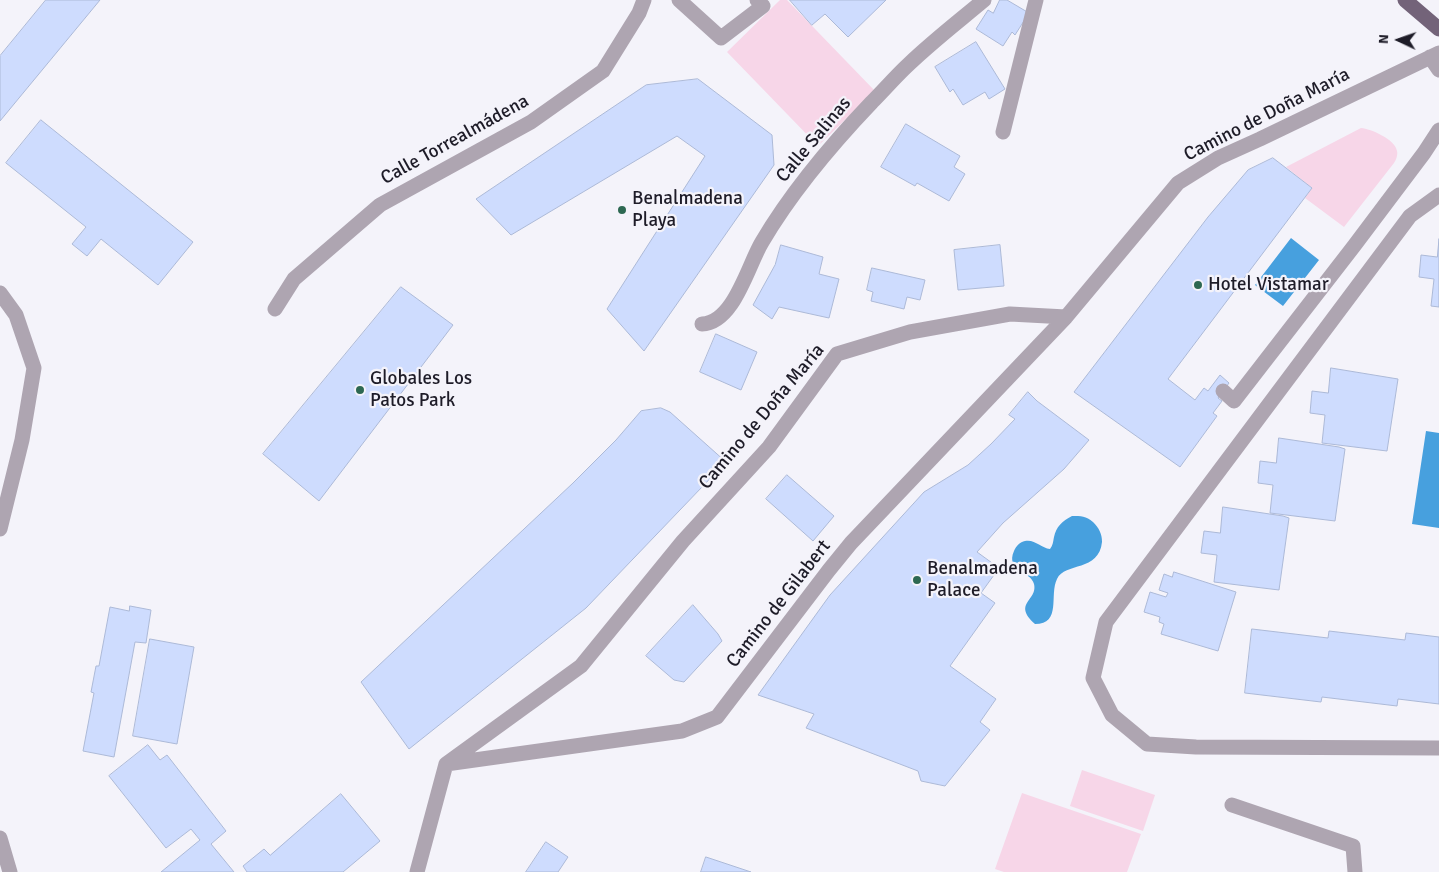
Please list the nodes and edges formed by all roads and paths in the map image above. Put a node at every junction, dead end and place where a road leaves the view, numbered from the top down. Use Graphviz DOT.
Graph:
graph roads {
  1 [pos="644,0"];
  2 [pos="679,0"];
  3 [pos="757,0"];
  4 [pos="984,0"];
  5 [pos="1036,0"];
  6 [pos="1405,0"];
  7 [pos="1439,29"];
  8 [pos="1434,55"];
  9 [pos="1439,70"];
  10 [pos="1439,130"];
  11 [pos="1003,132"];
  12 [pos="1439,195"];
  13 [pos="0,293"];
  14 [pos="275,309"];
  15 [pos="1066,317"];
  16 [pos="702,324"];
  17 [pos="1223,391"];
  18 [pos="0,529"];
  19 [pos="1439,748"];
  20 [pos="446,764"];
  21 [pos="1232,805"];
  22 [pos="0,838"];
  23 [pos="10,872"];
  24 [pos="417,872"];
  25 [pos="1355,872"];
  1 -- 14 [label="street, Calle Torrealmádena"];
  2 -- 3 [label="street"];
  4 -- 16 [label="street, Calle Salinas"];
  5 -- 11 [label="street"];
  6 -- 7 [label="main road"];
  8 -- 9 [label="street"];
  8 -- 15 [label="street, Camino de Doña María"];
  10 -- 17 [label="street"];
  12 -- 19 [label="street"];
  13 -- 18 [label="street"];
  15 -- 20 [label="street, Camino de Doña María"];
  15 -- 20 [label="street, Camino de Gilabert"];
  20 -- 24 [label="street"];
  21 -- 25 [label="street"];
  22 -- 23 [label="street"];
}
